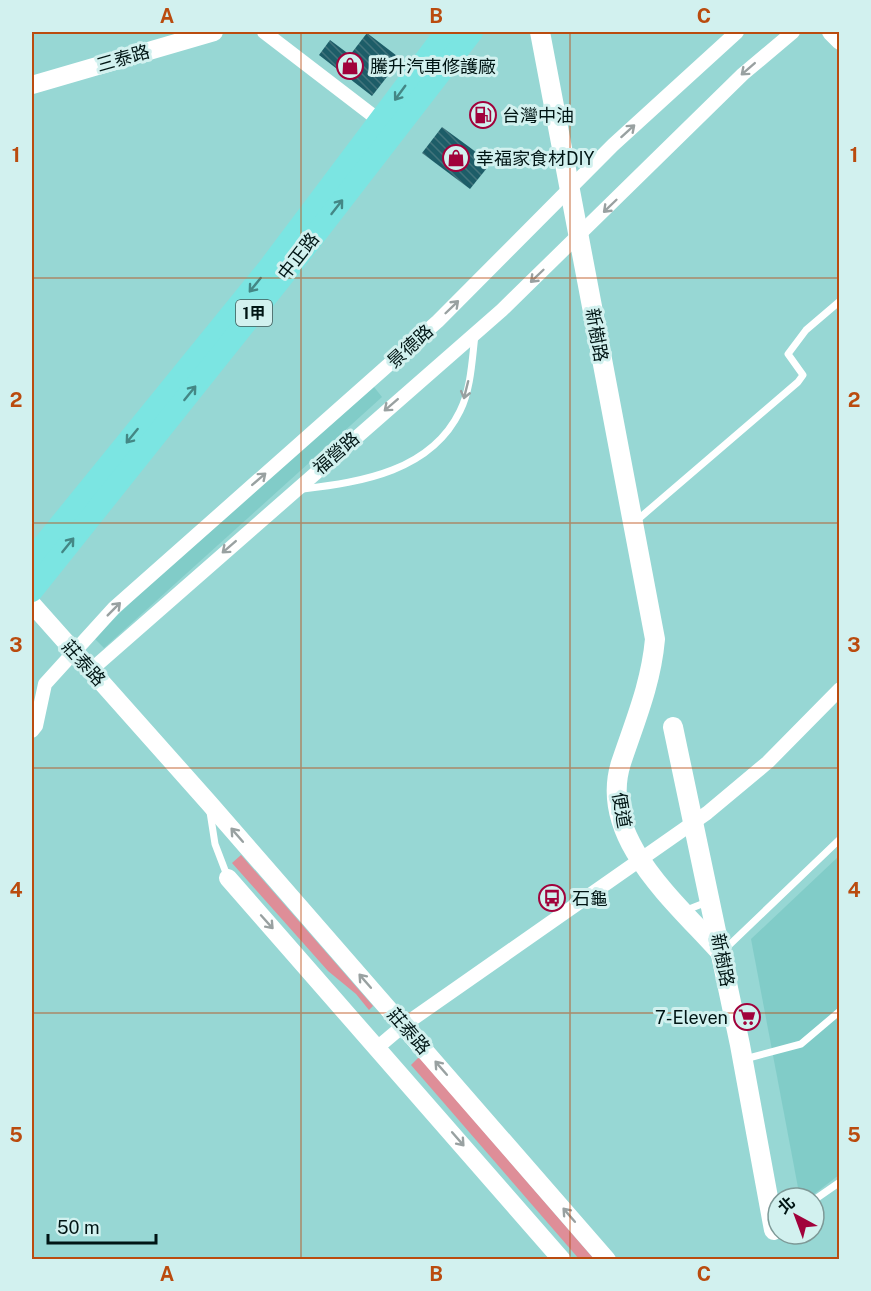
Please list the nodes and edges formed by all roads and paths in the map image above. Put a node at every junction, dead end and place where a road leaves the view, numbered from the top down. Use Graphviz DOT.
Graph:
graph roads {
  1 [pos="214,32"];
  2 [pos="264,32"];
  3 [pos="446,32"];
  4 [pos="472,32"];
  5 [pos="540,32"];
  6 [pos="737,32"];
  7 [pos="793,32"];
  8 [pos="831,32"];
  9 [pos="840,41"];
  10 [pos="32,84"];
  11 [pos="380,121"];
  12 [pos="571,186"];
  13 [pos="580,235"];
  14 [pos="840,301"];
  15 [pos="475,332"];
  16 [pos="294,490"];
  17 [pos="632,525"];
  18 [pos="32,559"];
  19 [pos="32,591"];
  20 [pos="32,604"];
  21 [pos="655,639"];
  22 [pos="74,652"];
  23 [pos="91,670"];
  24 [pos="840,689"];
  25 [pos="673,727"];
  26 [pos="32,731"];
  27 [pos="209,803"];
  28 [pos="693,823"];
  29 [pos="840,839"];
  30 [pos="640,860"];
  31 [pos="228,878"];
  32 [pos="711,901"];
  33 [pos="684,911"];
  34 [pos="721,953"];
  35 [pos="840,1011"];
  36 [pos="404,1025"];
  37 [pos="378,1047"];
  38 [pos="742,1060"];
  39 [pos="840,1182"];
  40 [pos="768,1186"];
  41 [pos="826,1192"];
  42 [pos="562,1260"];
  43 [pos="607,1260"];
  1 -- 10 [label="street, 三泰路"];
  2 -- 11 [label="street"];
  3 -- 11 [label="main road, 中正路 / 1甲, one-way"];
  19 -- 4 [label="main road, 中正路 / 1甲, one-way"];
  5 -- 12 [label="main road, 新樹路"];
  12 -- 6 [label="street, 景德路, one-way"];
  7 -- 13 [label="street, 福營路, one-way"];
  8 -- 9 [label="street"];
  11 -- 18 [label="main road, 中正路 / 1甲, one-way"];
  12 -- 13 [label="main road, 新樹路"];
  22 -- 12 [label="street, 景德路, one-way"];
  13 -- 15 [label="street, 福營路, one-way"];
  13 -- 17 [label="main road, 新樹路"];
  14 -- 17 [label="lane"];
  15 -- 16 [label="street, 福營路, one-way"];
  15 -- 16 [label="lane, one-way"];
  16 -- 23 [label="street, 福營路, one-way"];
  17 -- 21 [label="main road, 新樹路"];
  20 -- 22 [label="street, 莊泰路"];
  21 -- 30 [label="main road, 便道"];
  22 -- 23 [label="street, 莊泰路"];
  22 -- 26 [label="street"];
  23 -- 27 [label="street, 莊泰路"];
  24 -- 28 [label="street"];
  25 -- 28 [label="main road, 新樹路"];
  27 -- 31 [label="lane, 莊泰路"];
  36 -- 27 [label="street, 莊泰路, one-way"];
  28 -- 30 [label="street"];
  28 -- 32 [label="main road, 新樹路"];
  29 -- 34 [label="lane"];
  30 -- 33 [label="main road, 便道"];
  30 -- 36 [label="street"];
  31 -- 37 [label="street, 莊泰路, one-way"];
  32 -- 33 [label="lane"];
  32 -- 34 [label="main road, 新樹路"];
  33 -- 34 [label="main road, 便道"];
  34 -- 38 [label="main road, 新樹路"];
  35 -- 38 [label="lane"];
  36 -- 37 [label="street"];
  43 -- 36 [label="street, 莊泰路, one-way"];
  37 -- 42 [label="street, 莊泰路, one-way"];
  38 -- 40 [label="main road, 新樹路"];
  39 -- 41 [label="lane"];
}
